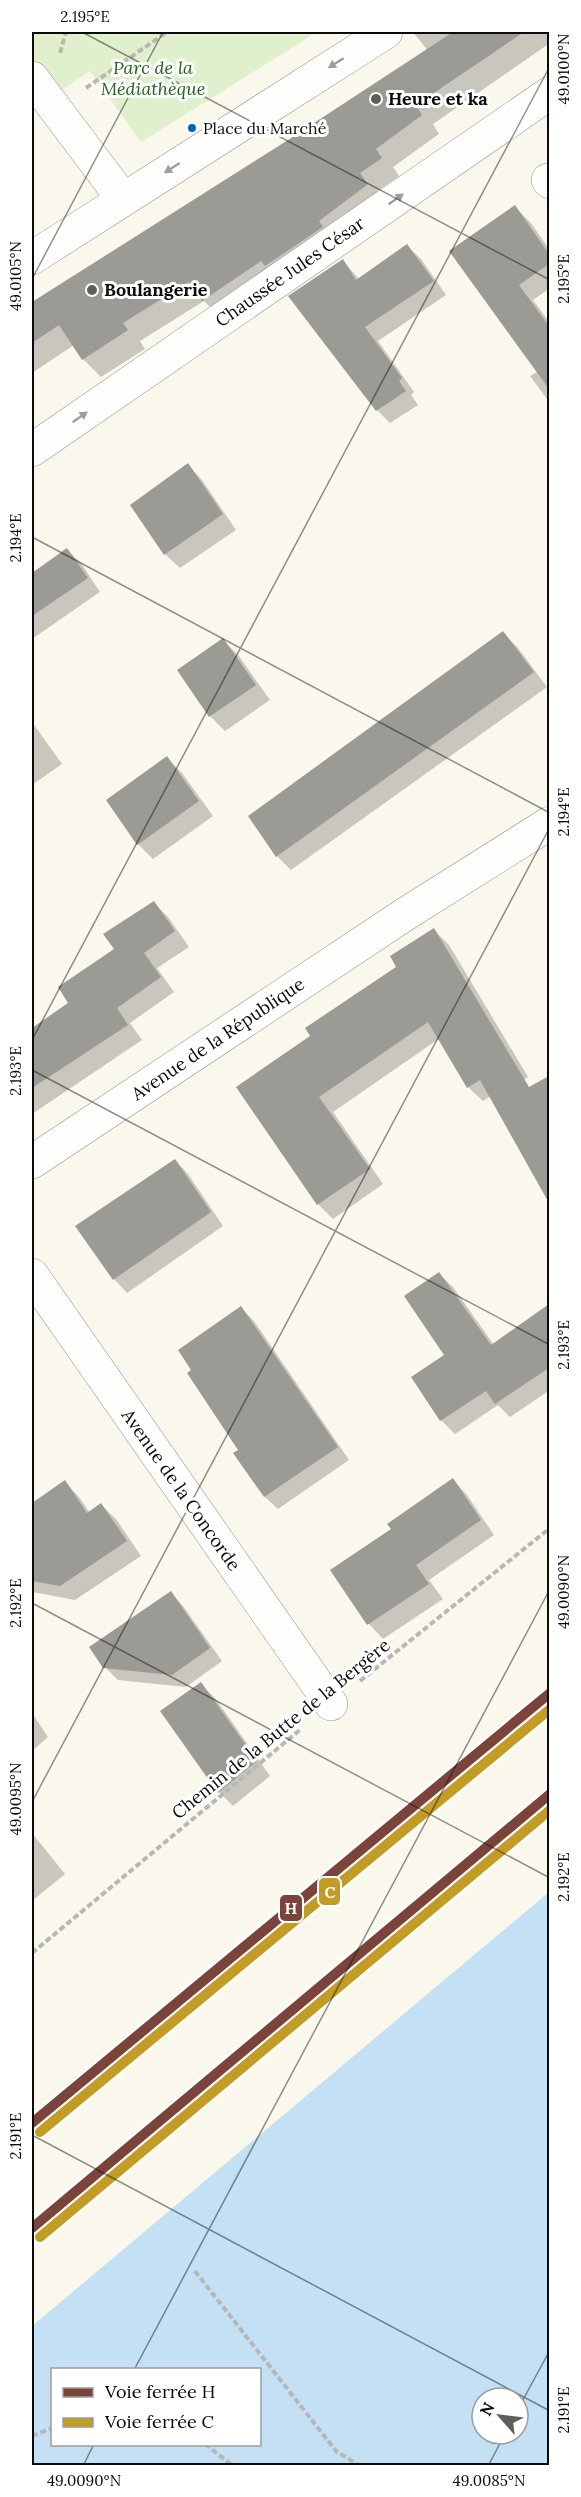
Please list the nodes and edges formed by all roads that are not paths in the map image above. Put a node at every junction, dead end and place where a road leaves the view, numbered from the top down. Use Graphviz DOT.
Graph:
graph roads {
  1 [pos="386,32"];
  2 [pos="32,78"];
  3 [pos="549,93"];
  4 [pos="123,200"];
  5 [pos="32,258"];
  6 [pos="32,450"];
  7 [pos="549,823"];
  8 [pos="32,1162"];
  9 [pos="32,1275"];
  10 [pos="331,1704"];
  1 -- 4 [label="street, one-way"];
  2 -- 4 [label="street"];
  6 -- 3 [label="street, Chaussée Jules César, one-way"];
  4 -- 5 [label="street"];
  7 -- 8 [label="street, Avenue de la République"];
  9 -- 10 [label="street, Avenue de la Concorde"];
}
